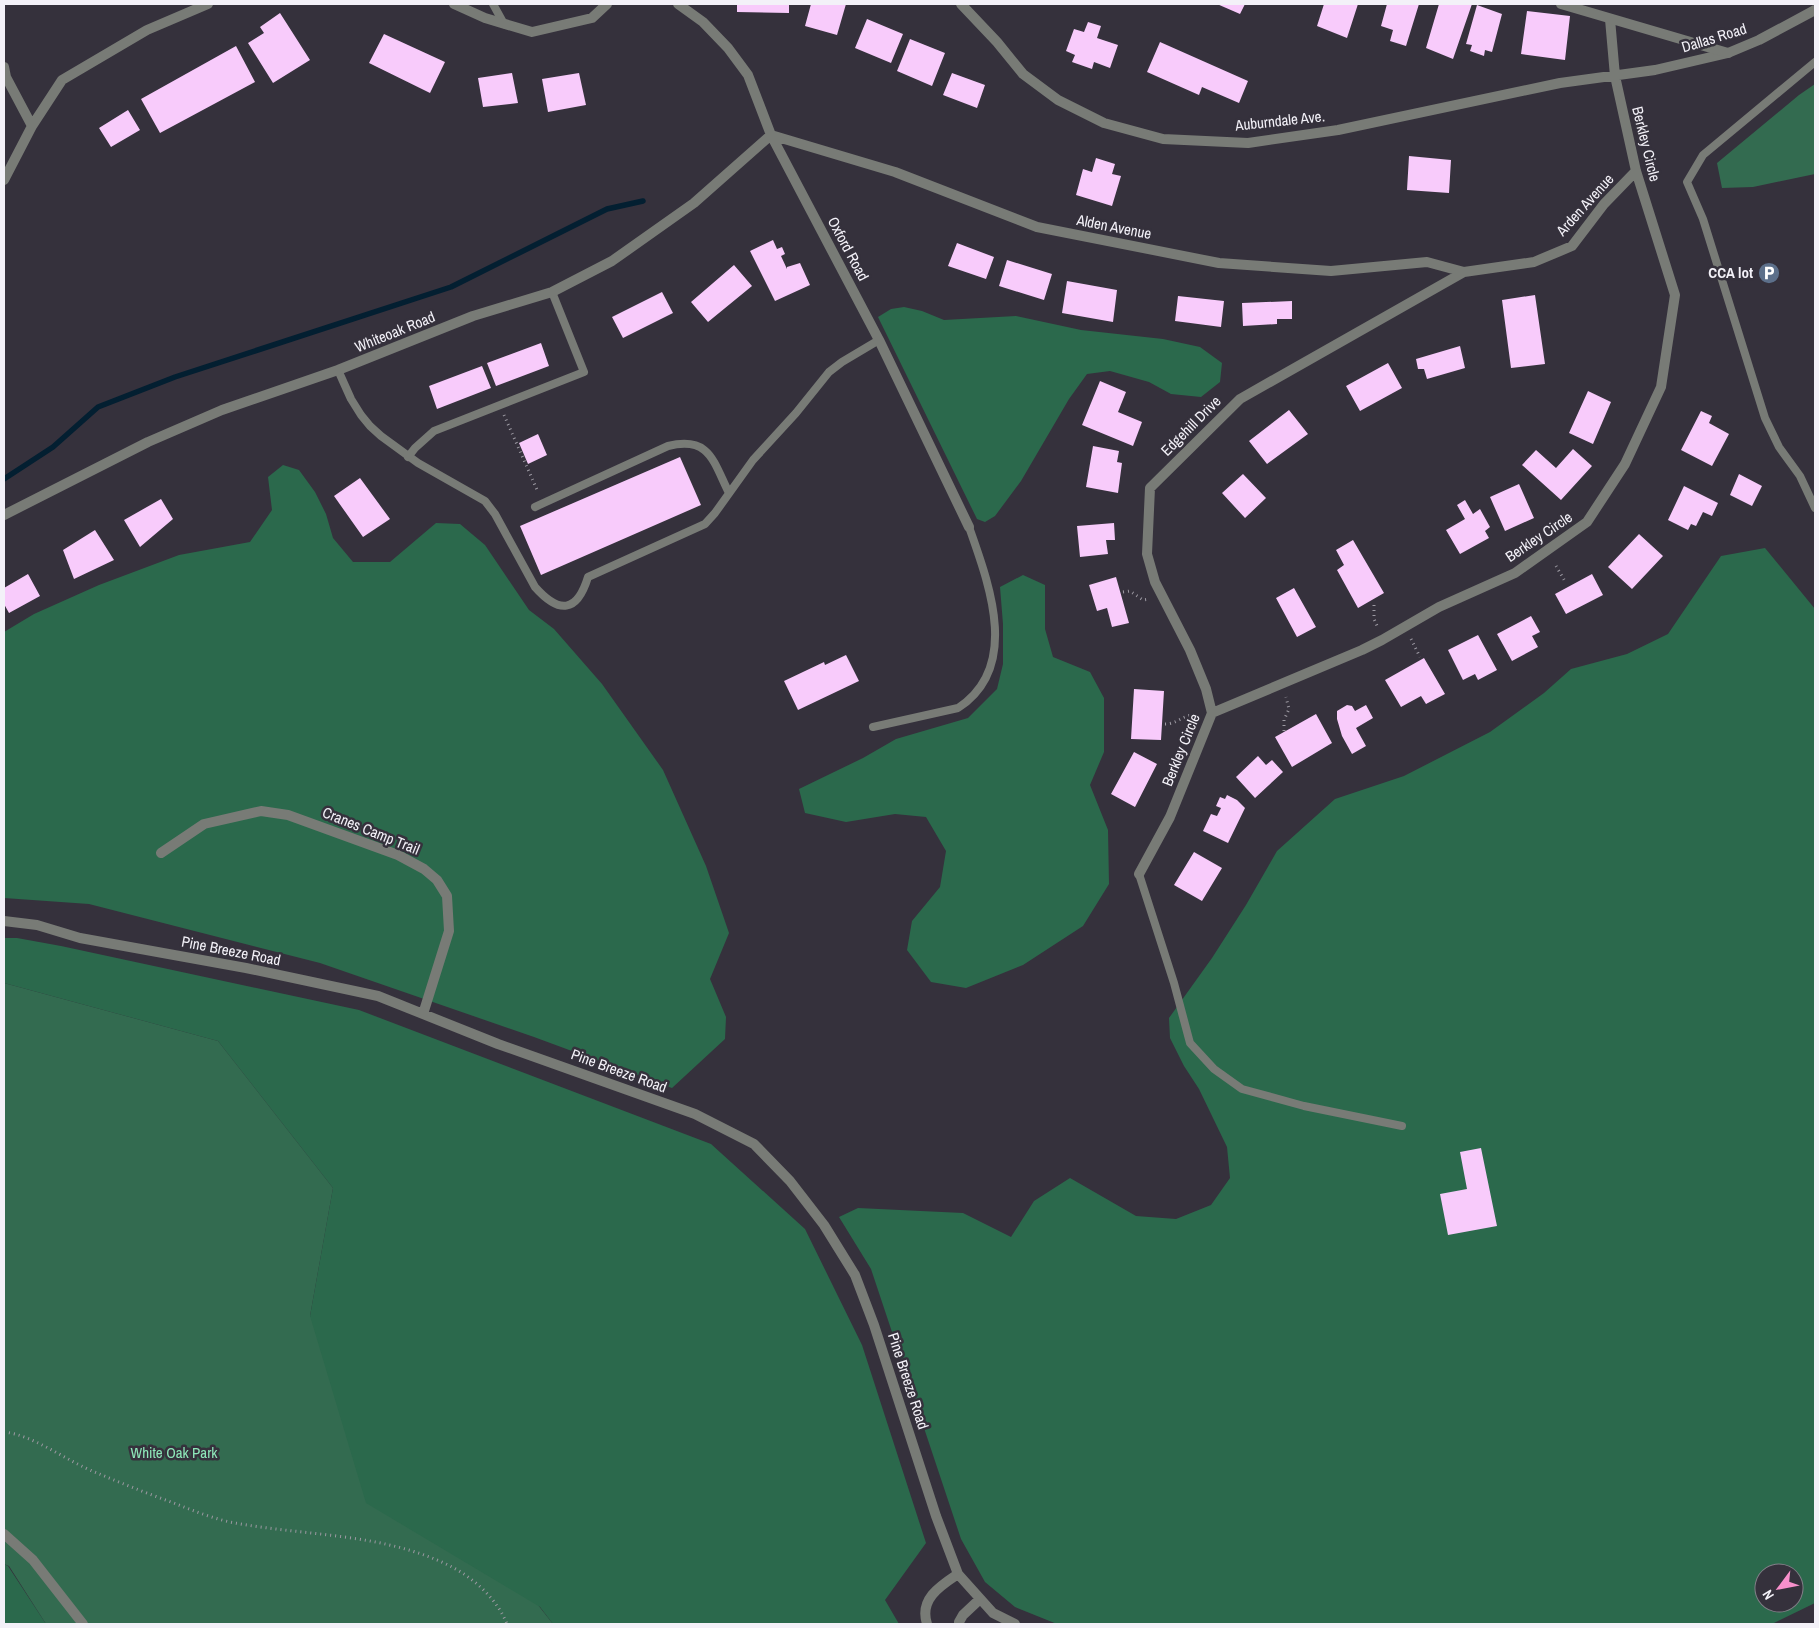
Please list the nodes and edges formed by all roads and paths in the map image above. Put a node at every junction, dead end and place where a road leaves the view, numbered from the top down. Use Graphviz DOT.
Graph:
graph roads {
  1 [pos="208,4"];
  2 [pos="454,4"];
  3 [pos="493,4"];
  4 [pos="607,4"];
  5 [pos="678,4"];
  6 [pos="961,4"];
  7 [pos="1561,4"];
  8 [pos="193,7"];
  9 [pos="1815,10"];
  10 [pos="1610,19"];
  11 [pos="504,24"];
  12 [pos="1728,53"];
  13 [pos="1815,62"];
  14 [pos="4,67"];
  15 [pos="1615,76"];
  16 [pos="32,126"];
  17 [pos="771,135"];
  18 [pos="1636,171"];
  19 [pos="4,180"];
  20 [pos="1464,272"];
  21 [pos="552,292"];
  22 [pos="879,340"];
  23 [pos="338,370"];
  24 [pos="499,405"];
  25 [pos="408,457"];
  26 [pos="729,493"];
  27 [pos="539,506"];
  28 [pos="1815,508"];
  29 [pos="4,516"];
  30 [pos="969,527"];
  31 [pos="1556,566"];
  32 [pos="1566,583"];
  33 [pos="1123,592"];
  34 [pos="1151,599"];
  35 [pos="1374,605"];
  36 [pos="1379,630"];
  37 [pos="1411,638"];
  38 [pos="1420,656"];
  39 [pos="1286,696"];
  40 [pos="1209,713"];
  41 [pos="1166,724"];
  42 [pos="873,727"];
  43 [pos="1284,731"];
  44 [pos="161,853"];
  45 [pos="1140,874"];
  46 [pos="4,922"];
  47 [pos="423,1014"];
  48 [pos="1402,1126"];
  49 [pos="4,1432"];
  50 [pos="4,1534"];
  51 [pos="958,1574"];
  52 [pos="980,1599"];
  53 [pos="83,1624"];
  54 [pos="507,1624"];
  55 [pos="927,1624"];
  56 [pos="959,1624"];
  57 [pos="1015,1624"];
  1 -- 8 [label="street"];
  2 -- 11 [label="street"];
  3 -- 11 [label="lane"];
  4 -- 11 [label="street"];
  5 -- 17 [label="street, Oxford Road"];
  6 -- 15 [label="street, Auburndale Ave."];
  7 -- 10 [label="street"];
  8 -- 16 [label="street"];
  9 -- 12 [label="street, Dallas Road"];
  10 -- 12 [label="street"];
  10 -- 15 [label="street, Berkley Circle"];
  12 -- 15 [label="street, Dallas Road"];
  13 -- 28 [label="lane"];
  14 -- 16 [label="street"];
  15 -- 18 [label="street, Berkley Circle"];
  16 -- 19 [label="street"];
  17 -- 20 [label="street, Alden Avenue"];
  17 -- 21 [label="street, Whiteoak Road"];
  17 -- 22 [label="street, Oxford Road"];
  18 -- 20 [label="street, Arden Avenue"];
  18 -- 40 [label="street, Berkley Circle"];
  20 -- 40 [label="street, Edgehill Drive"];
  21 -- 23 [label="street, Whiteoak Road"];
  21 -- 24 [label="lane"];
  22 -- 26 [label="lane"];
  22 -- 30 [label="street, Oxford Road"];
  23 -- 25 [label="lane"];
  23 -- 29 [label="street, Whiteoak Road"];
  24 -- 25 [label="lane"];
  24 -- 27 [label="path"];
  25 -- 26 [label="lane"];
  26 -- 27 [label="lane"];
  30 -- 42 [label="lane"];
  31 -- 32 [label="path"];
  33 -- 34 [label="path"];
  35 -- 36 [label="path"];
  37 -- 38 [label="path"];
  39 -- 43 [label="path"];
  40 -- 41 [label="path"];
  40 -- 45 [label="street, Berkley Circle"];
  44 -- 47 [label="street, Cranes Camp Trail"];
  45 -- 48 [label="lane"];
  46 -- 47 [label="street, Pine Breeze Road"];
  47 -- 51 [label="street, Pine Breeze Road"];
  49 -- 54 [label="path"];
  50 -- 53 [label="street"];
  51 -- 52 [label="street"];
  51 -- 55 [label="street"];
  52 -- 56 [label="street"];
  52 -- 57 [label="street"];
}
